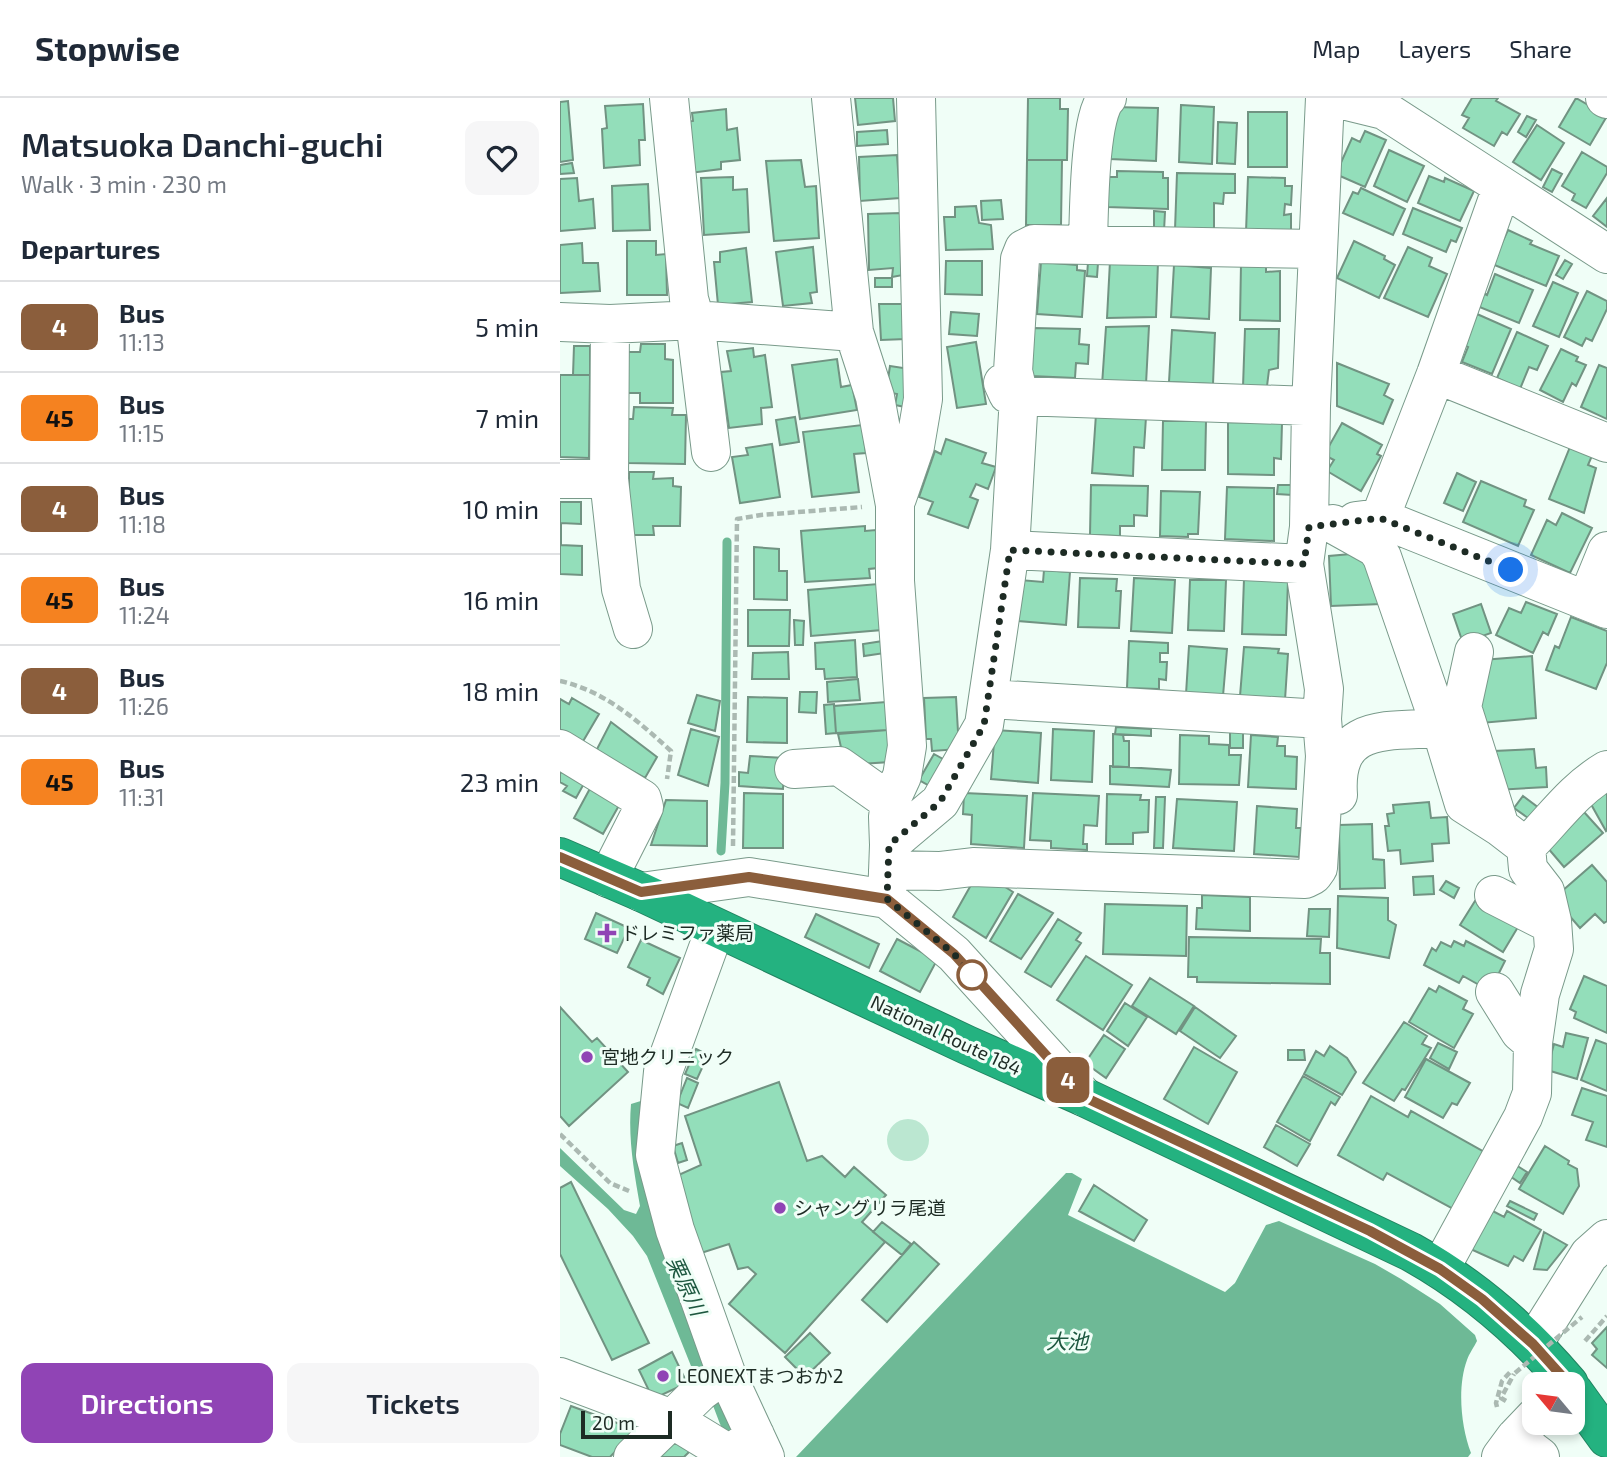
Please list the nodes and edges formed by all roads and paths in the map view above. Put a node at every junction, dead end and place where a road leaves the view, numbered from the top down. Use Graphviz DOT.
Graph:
graph roads {
  1 [pos="669,98"];
  2 [pos="831,98"];
  3 [pos="916,98"];
  4 [pos="1107,98"];
  5 [pos="1325,98"];
  6 [pos="1335,98"];
  7 [pos="1502,187"];
  8 [pos="1088,243"];
  9 [pos="1318,249"];
  10 [pos="1607,254"];
  11 [pos="996,305"];
  12 [pos="695,320"];
  13 [pos="560,322"];
  14 [pos="610,324"];
  15 [pos="854,332"];
  16 [pos="1436,374"];
  17 [pos="1019,396"];
  18 [pos="1311,406"];
  19 [pos="1607,443"];
  20 [pos="711,452"];
  21 [pos="560,479"];
  22 [pos="609,479"];
  23 [pos="883,505"];
  24 [pos="1380,518"];
  25 [pos="1315,538"];
  26 [pos="614,540"];
  27 [pos="1010,550"];
  28 [pos="1607,551"];
  29 [pos="591,582"];
  30 [pos="1597,605"];
  31 [pos="633,629"];
  32 [pos="1474,652"];
  33 [pos="560,681"];
  34 [pos="989,699"];
  35 [pos="1322,719"];
  36 [pos="1441,728"];
  37 [pos="560,749"];
  38 [pos="794,769"];
  39 [pos="1607,770"];
  40 [pos="890,802"];
  41 [pos="1339,811"];
  42 [pos="635,828"];
  43 [pos="1513,837"];
  44 [pos="560,857"];
  45 [pos="888,871"];
  46 [pos="733,879"];
  47 [pos="624,885"];
  48 [pos="1494,895"];
  49 [pos="1552,921"];
  50 [pos="715,929"];
  51 [pos="1495,992"];
  52 [pos="1534,1043"];
  53 [pos="1084,1097"];
  54 [pos="560,1134"];
  55 [pos="630,1191"];
  56 [pos="1607,1239"];
  57 [pos="1440,1269"];
  58 [pos="1607,1316"];
  59 [pos="1582,1317"];
  60 [pos="1585,1341"];
  61 [pos="1533,1344"];
  62 [pos="1558,1372"];
  63 [pos="560,1377"];
  64 [pos="715,1381"];
  65 [pos="1501,1398"];
  66 [pos="1586,1398"];
  67 [pos="1586,1408"];
  68 [pos="1607,1414"];
  69 [pos="672,1419"];
  70 [pos="1607,1437"];
  71 [pos="743,1449"];
  72 [pos="633,1457"];
  1 -- 12 [label="street"];
  2 -- 15 [label="street"];
  3 -- 23 [label="street"];
  4 -- 8 [label="street"];
  5 -- 9 [label="street"];
  6 -- 7 [label="street"];
  7 -- 10 [label="street"];
  7 -- 16 [label="street"];
  8 -- 9 [label="street"];
  8 -- 17 [label="street"];
  9 -- 18 [label="street"];
  11 -- 17 [label="street"];
  12 -- 14 [label="street"];
  12 -- 15 [label="street"];
  12 -- 20 [label="street"];
  13 -- 14 [label="street"];
  14 -- 22 [label="street"];
  15 -- 23 [label="street"];
  16 -- 19 [label="street"];
  16 -- 24 [label="street"];
  17 -- 18 [label="street"];
  17 -- 27 [label="street"];
  18 -- 25 [label="street"];
  21 -- 22 [label="street"];
  22 -- 26 [label="street"];
  23 -- 40 [label="street"];
  23 -- 46 [label="path"];
  24 -- 25 [label="street"];
  24 -- 30 [label="street"];
  25 -- 27 [label="street"];
  25 -- 35 [label="street"];
  25 -- 36 [label="street"];
  26 -- 29 [label="street"];
  26 -- 31 [label="street"];
  27 -- 34 [label="street"];
  28 -- 30 [label="street"];
  32 -- 43 [label="street"];
  33 -- 42 [label="path"];
  34 -- 35 [label="street"];
  34 -- 45 [label="street"];
  35 -- 45 [label="street"];
  36 -- 41 [label="street"];
  36 -- 43 [label="street"];
  37 -- 42 [label="street"];
  38 -- 40 [label="street"];
  39 -- 43 [label="street"];
  40 -- 45 [label="street"];
  42 -- 47 [label="street"];
  43 -- 49 [label="street"];
  44 -- 47 [label="highway, National Route 184"];
  45 -- 46 [label="street"];
  45 -- 53 [label="street"];
  46 -- 47 [label="street"];
  47 -- 50 [label="highway, National Route 184"];
  48 -- 49 [label="street"];
  49 -- 52 [label="street"];
  50 -- 53 [label="highway, National Route 184"];
  50 -- 64 [label="street"];
  51 -- 52 [label="street"];
  52 -- 57 [label="street"];
  53 -- 57 [label="highway, National Route 184"];
  54 -- 55 [label="path"];
  56 -- 61 [label="street"];
  57 -- 61 [label="highway, National Route 184"];
  58 -- 60 [label="path"];
  59 -- 65 [label="path, bridge"];
  61 -- 62 [label="highway, National Route 184"];
  63 -- 69 [label="street"];
  64 -- 69 [label="street"];
  64 -- 71 [label="street"];
  66 -- 68 [label="highway"];
  67 -- 70 [label="highway"];
  69 -- 71 [label="street"];
  69 -- 72 [label="street"];
}
